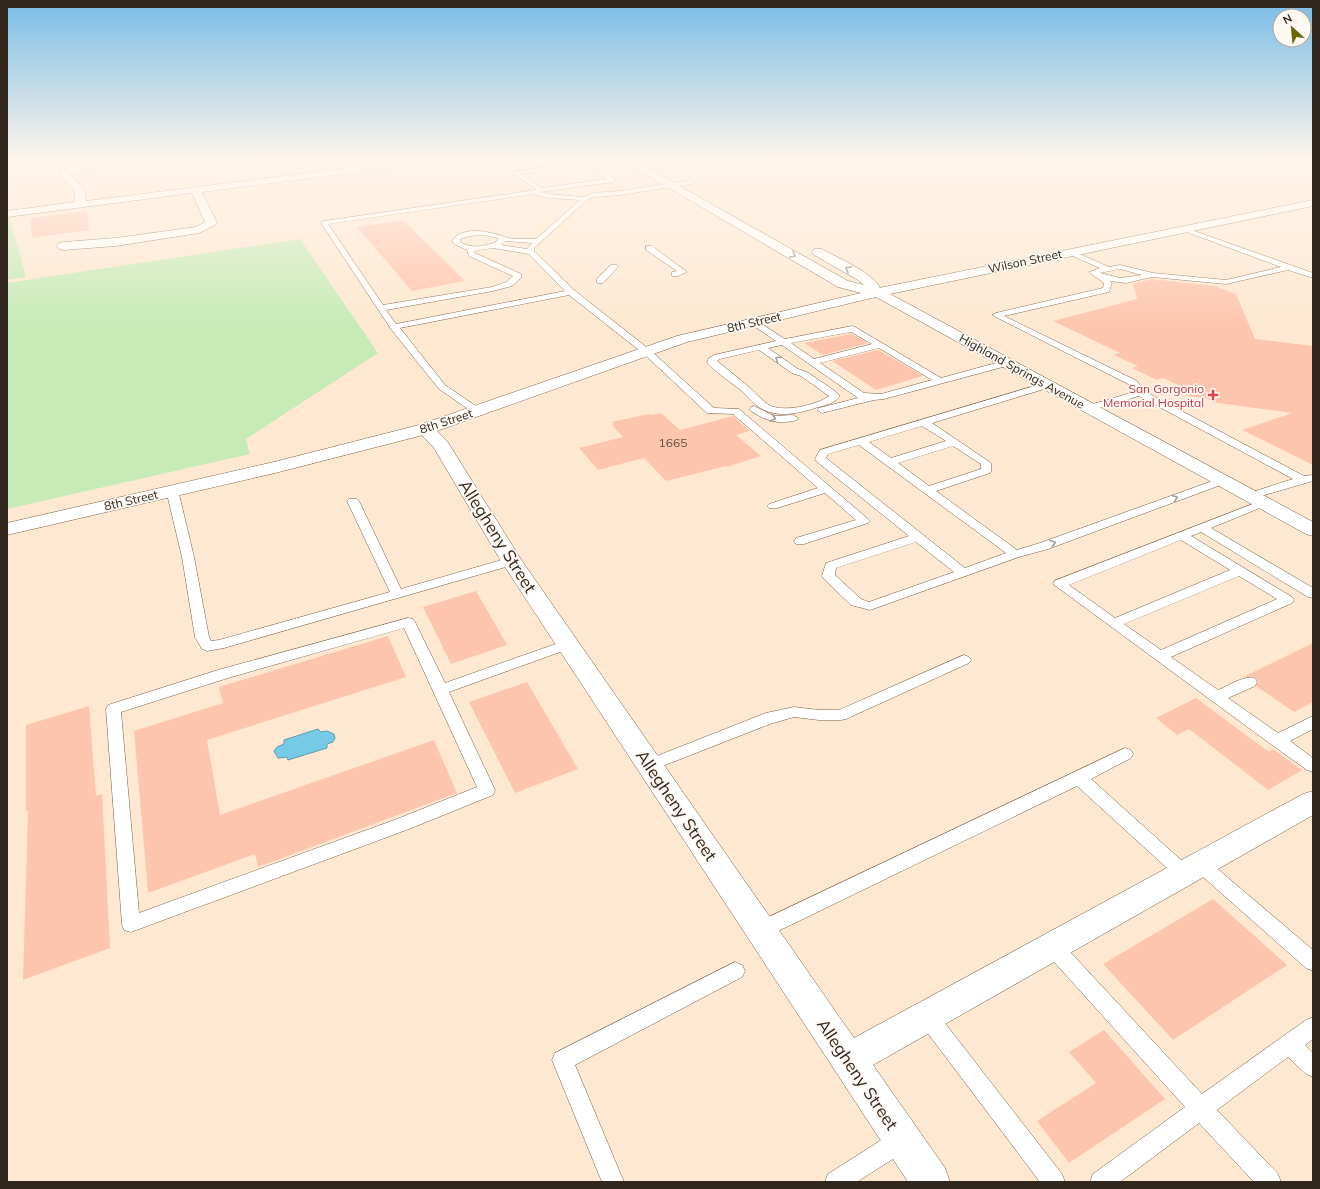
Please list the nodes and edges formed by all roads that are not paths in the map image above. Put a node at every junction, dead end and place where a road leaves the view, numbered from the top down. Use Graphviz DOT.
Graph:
graph roads {
  1 [pos="208,216"];
  2 [pos="367,216"];
  3 [pos="565,216"];
  4 [pos="736,216"];
  5 [pos="1246,216"];
  6 [pos="1183,229"];
  7 [pos="502,239"];
  8 [pos="537,241"];
  9 [pos="63,246"];
  10 [pos="493,246"];
  11 [pos="808,247"];
  12 [pos="470,248"];
  13 [pos="649,248"];
  14 [pos="531,252"];
  15 [pos="1071,252"];
  16 [pos="614,267"];
  17 [pos="1290,267"];
  18 [pos="1105,272"];
  19 [pos="675,274"];
  20 [pos="1153,275"];
  21 [pos="1313,276"];
  22 [pos="600,281"];
  23 [pos="571,292"];
  24 [pos="878,293"];
  25 [pos="381,308"];
  26 [pos="754,322"];
  27 [pos="394,326"];
  28 [pos="782,341"];
  29 [pos="880,346"];
  30 [pos="760,347"];
  31 [pos="647,352"];
  32 [pos="812,362"];
  33 [pos="1007,363"];
  34 [pos="795,371"];
  35 [pos="940,381"];
  36 [pos="1048,385"];
  37 [pos="750,393"];
  38 [pos="1140,393"];
  39 [pos="871,398"];
  40 [pos="1089,408"];
  41 [pos="478,411"];
  42 [pos="923,422"];
  43 [pos="425,429"];
  44 [pos="861,441"];
  45 [pos="954,442"];
  46 [pos="890,462"];
  47 [pos="1307,479"];
  48 [pos="1222,480"];
  49 [pos="826,489"];
  50 [pos="172,490"];
  51 [pos="928,490"];
  52 [pos="1256,499"];
  53 [pos="353,501"];
  54 [pos="773,506"];
  55 [pos="1202,527"];
  56 [pos="7,529"];
  57 [pos="1313,530"];
  58 [pos="1182,535"];
  59 [pos="918,537"];
  60 [pos="800,541"];
  61 [pos="1015,554"];
  62 [pos="512,561"];
  63 [pos="1239,571"];
  64 [pos="963,573"];
  65 [pos="396,594"];
  66 [pos="1313,594"];
  67 [pos="1114,623"];
  68 [pos="569,644"];
  69 [pos="1160,656"];
  70 [pos="964,660"];
  71 [pos="1250,682"];
  72 [pos="441,690"];
  73 [pos="1216,697"];
  74 [pos="1313,722"];
  75 [pos="1277,741"];
  76 [pos="1126,754"];
  77 [pos="650,764"];
  78 [pos="1313,766"];
  79 [pos="1079,778"];
  80 [pos="1312,803"];
  81 [pos="1192,869"];
  82 [pos="761,930"];
  83 [pos="1053,947"];
  84 [pos="1313,962"];
  85 [pos="735,971"];
  86 [pos="928,1016"];
  87 [pos="1313,1027"];
  88 [pos="1289,1044"];
  89 [pos="848,1060"];
  90 [pos="1313,1067"];
  91 [pos="1200,1108"];
  92 [pos="903,1140"];
  93 [pos="613,1182"];
  94 [pos="836,1182"];
  95 [pos="931,1182"];
  96 [pos="1054,1182"];
  97 [pos="1101,1182"];
  98 [pos="1270,1182"];
  1 -- 9 [label="street"];
  2 -- 25 [label="lane"];
  3 -- 8 [label="lane"];
  4 -- 24 [label="street, Highland Springs Avenue, one-way"];
  5 -- 6 [label="street, Wilson Street"];
  6 -- 15 [label="street, Wilson Street"];
  6 -- 17 [label="lane"];
  7 -- 8 [label="lane"];
  7 -- 10 [label="lane"];
  7 -- 12 [label="lane"];
  8 -- 14 [label="lane"];
  10 -- 12 [label="lane"];
  10 -- 14 [label="lane"];
  24 -- 11 [label="street, Highland Springs Avenue, one-way"];
  12 -- 25 [label="lane"];
  13 -- 19 [label="lane"];
  14 -- 23 [label="lane"];
  15 -- 18 [label="lane"];
  15 -- 24 [label="street, Wilson Street"];
  16 -- 22 [label="lane"];
  17 -- 20 [label="lane"];
  17 -- 21 [label="lane"];
  18 -- 20 [label="lane"];
  18 -- 20 [label="lane"];
  18 -- 38 [label="lane"];
  23 -- 27 [label="lane"];
  23 -- 31 [label="lane"];
  24 -- 26 [label="street, 8th Street"];
  24 -- 33 [label="street, Highland Springs Avenue"];
  25 -- 27 [label="lane"];
  26 -- 28 [label="lane"];
  26 -- 31 [label="street, 8th Street"];
  27 -- 41 [label="lane"];
  28 -- 29 [label="lane"];
  28 -- 30 [label="lane"];
  28 -- 32 [label="lane"];
  29 -- 32 [label="lane"];
  29 -- 35 [label="lane"];
  34 -- 30 [label="lane, one-way"];
  30 -- 37 [label="lane"];
  31 -- 41 [label="street, 8th Street"];
  31 -- 49 [label="lane"];
  32 -- 39 [label="lane"];
  33 -- 35 [label="lane"];
  33 -- 36 [label="street, Highland Springs Avenue"];
  34 -- 37 [label="lane"];
  34 -- 37 [label="lane"];
  35 -- 39 [label="lane"];
  36 -- 40 [label="street, Highland Springs Avenue"];
  36 -- 42 [label="lane"];
  37 -- 39 [label="lane, one-way"];
  38 -- 40 [label="lane"];
  38 -- 47 [label="lane"];
  40 -- 48 [label="street, Highland Springs Avenue"];
  41 -- 43 [label="street, 8th Street"];
  42 -- 44 [label="lane"];
  42 -- 45 [label="lane"];
  43 -- 50 [label="street, 8th Street"];
  43 -- 62 [label="street, Allegheny Street"];
  44 -- 46 [label="lane"];
  44 -- 59 [label="lane"];
  45 -- 46 [label="lane"];
  45 -- 51 [label="lane"];
  46 -- 51 [label="lane"];
  47 -- 52 [label="lane"];
  48 -- 52 [label="street, Highland Springs Avenue"];
  61 -- 48 [label="lane, one-way"];
  49 -- 54 [label="lane"];
  49 -- 60 [label="lane"];
  50 -- 56 [label="street, 8th Street"];
  50 -- 65 [label="lane"];
  51 -- 61 [label="lane"];
  52 -- 55 [label="lane"];
  52 -- 57 [label="street, Highland Springs Avenue"];
  53 -- 65 [label="lane"];
  55 -- 58 [label="lane"];
  55 -- 66 [label="lane"];
  58 -- 63 [label="lane"];
  58 -- 67 [label="lane"];
  59 -- 64 [label="lane"];
  59 -- 64 [label="lane"];
  61 -- 64 [label="lane"];
  62 -- 65 [label="lane"];
  62 -- 68 [label="street, Allegheny Street"];
  63 -- 67 [label="lane"];
  63 -- 69 [label="lane"];
  67 -- 69 [label="lane"];
  68 -- 72 [label="lane"];
  68 -- 77 [label="street, Allegheny Street"];
  69 -- 73 [label="lane"];
  70 -- 77 [label="lane"];
  71 -- 73 [label="lane"];
  72 -- 72 [label="lane"];
  73 -- 75 [label="lane"];
  74 -- 75 [label="lane"];
  75 -- 78 [label="lane"];
  76 -- 79 [label="lane"];
  77 -- 82 [label="street, Allegheny Street"];
  79 -- 81 [label="lane"];
  79 -- 82 [label="lane"];
  80 -- 81 [label="street"];
  81 -- 83 [label="street"];
  81 -- 84 [label="lane"];
  82 -- 89 [label="street, Allegheny Street"];
  83 -- 86 [label="street"];
  83 -- 91 [label="lane"];
  85 -- 93 [label="lane"];
  86 -- 89 [label="street"];
  86 -- 96 [label="lane"];
  87 -- 88 [label="lane"];
  88 -- 90 [label="lane"];
  88 -- 91 [label="lane"];
  89 -- 92 [label="street, Allegheny Street"];
  91 -- 97 [label="lane"];
  91 -- 98 [label="lane"];
  92 -- 94 [label="lane"];
  92 -- 95 [label="street, Allegheny Street"];
}
